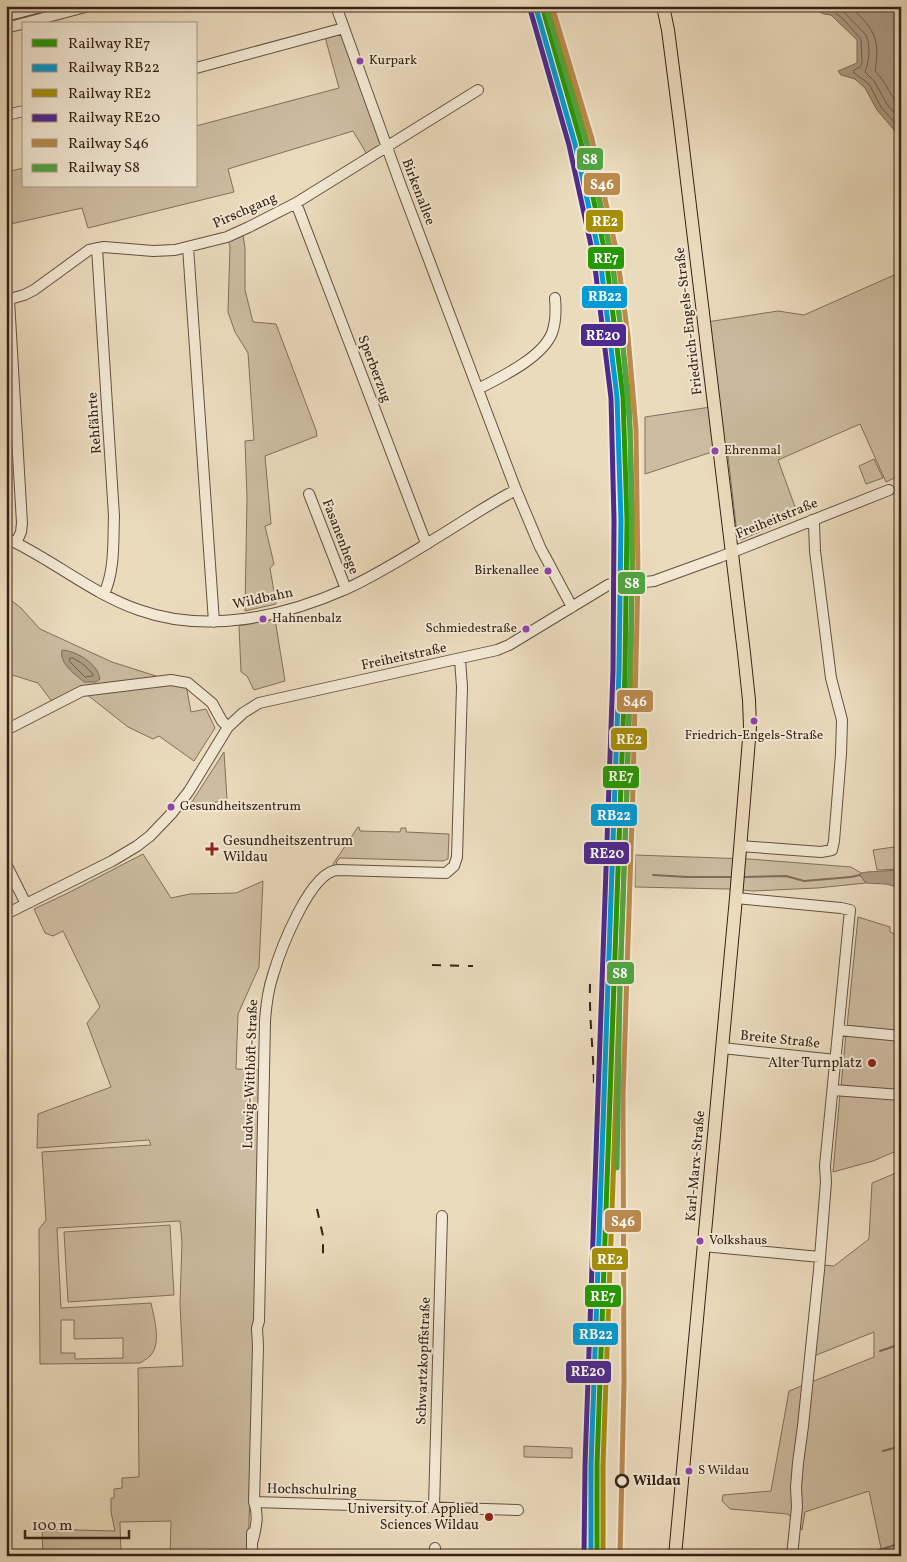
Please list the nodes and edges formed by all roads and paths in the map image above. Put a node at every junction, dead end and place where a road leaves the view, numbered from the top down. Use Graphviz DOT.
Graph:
graph roads {
  1 [pos="44,6"];
  2 [pos="89,6"];
  3 [pos="336,6"];
  4 [pos="663,6"];
  5 [pos="6,16"];
  6 [pos="29,22"];
  7 [pos="22,24"];
  8 [pos="6,28"];
  9 [pos="344,28"];
  10 [pos="198,67"];
  11 [pos="478,90"];
  12 [pos="22,111"];
  13 [pos="6,115"];
  14 [pos="387,147"];
  15 [pos="296,203"];
  16 [pos="188,247"];
  17 [pos="97,248"];
  18 [pos="556,298"];
  19 [pos="8,300"];
  20 [pos="478,389"];
  21 [pos="11,415"];
  22 [pos="516,490"];
  23 [pos="889,490"];
  24 [pos="309,494"];
  25 [pos="812,520"];
  26 [pos="6,538"];
  27 [pos="16,544"];
  28 [pos="427,544"];
  29 [pos="732,552"];
  30 [pos="346,589"];
  31 [pos="104,594"];
  32 [pos="572,607"];
  33 [pos="214,622"];
  34 [pos="460,659"];
  35 [pos="228,726"];
  36 [pos="6,730"];
  37 [pos="740,851"];
  38 [pos="6,864"];
  39 [pos="736,894"];
  40 [pos="26,904"];
  41 [pos="6,914"];
  42 [pos="839,1030"];
  43 [pos="901,1036"];
  44 [pos="722,1048"];
  45 [pos="836,1060"];
  46 [pos="833,1090"];
  47 [pos="901,1095"];
  48 [pos="442,1216"];
  49 [pos="704,1246"];
  50 [pos="820,1257"];
  51 [pos="254,1502"];
  52 [pos="434,1507"];
  53 [pos="518,1510"];
  54 [pos="587,1544"];
  55 [pos="793,1552"];
  56 [pos="252,1556"];
  57 [pos="587,1556"];
  58 [pos="675,1556"];
  1 -- 5 [label="street"];
  2 -- 6 [label="street"];
  3 -- 9 [label="street, Birkenallee"];
  4 -- 29 [label="main road, Friedrich-Engels-Straße"];
  7 -- 8 [label="street"];
  9 -- 10 [label="street"];
  9 -- 14 [label="street, Birkenallee"];
  11 -- 14 [label="street, Pirschgang"];
  12 -- 13 [label="street"];
  14 -- 15 [label="street, Pirschgang"];
  14 -- 20 [label="street, Birkenallee"];
  15 -- 16 [label="street, Pirschgang"];
  15 -- 28 [label="street, Sperberzug"];
  16 -- 17 [label="street, Pirschgang"];
  16 -- 33 [label="street"];
  17 -- 19 [label="street, Pirschgang"];
  17 -- 31 [label="street, Rehfährte"];
  18 -- 20 [label="street"];
  19 -- 21 [label="street"];
  20 -- 22 [label="street, Birkenallee"];
  21 -- 27 [label="street"];
  22 -- 28 [label="street, Wildbahn"];
  22 -- 32 [label="street, Birkenallee"];
  23 -- 25 [label="street, Freiheitstraße"];
  24 -- 30 [label="street, Fasanenhege"];
  25 -- 29 [label="street, Freiheitstraße"];
  25 -- 37 [label="street"];
  26 -- 27 [label="street, Wildbahn"];
  27 -- 31 [label="street, Wildbahn"];
  28 -- 30 [label="street, Wildbahn"];
  29 -- 32 [label="street, Freiheitstraße"];
  29 -- 37 [label="main road, Friedrich-Engels-Straße"];
  30 -- 33 [label="street, Wildbahn"];
  31 -- 33 [label="street, Wildbahn"];
  32 -- 34 [label="street, Freiheitstraße"];
  34 -- 35 [label="street, Freiheitstraße"];
  34 -- 51 [label="street, Ludwig-Witthöft-Straße"];
  35 -- 36 [label="street"];
  35 -- 40 [label="street, Freiheitstraße"];
  37 -- 39 [label="main road, Friedrich-Engels-Straße"];
  38 -- 40 [label="street"];
  39 -- 42 [label="street"];
  39 -- 44 [label="main road, Karl-Marx-Straße"];
  40 -- 41 [label="street, Freiheitstraße"];
  42 -- 43 [label="street"];
  42 -- 45 [label="street"];
  44 -- 45 [label="street, Breite Straße"];
  44 -- 49 [label="main road, Karl-Marx-Straße"];
  45 -- 46 [label="street"];
  46 -- 47 [label="street"];
  46 -- 50 [label="street"];
  48 -- 52 [label="street, Schwartzkopffstraße"];
  49 -- 50 [label="street"];
  49 -- 58 [label="main road, Karl-Marx-Straße"];
  50 -- 55 [label="street"];
  51 -- 52 [label="street, Hochschulring"];
  51 -- 56 [label="street, Hochschulring"];
  52 -- 53 [label="street, Hochschulring"];
  54 -- 57 [label="street"];
}
